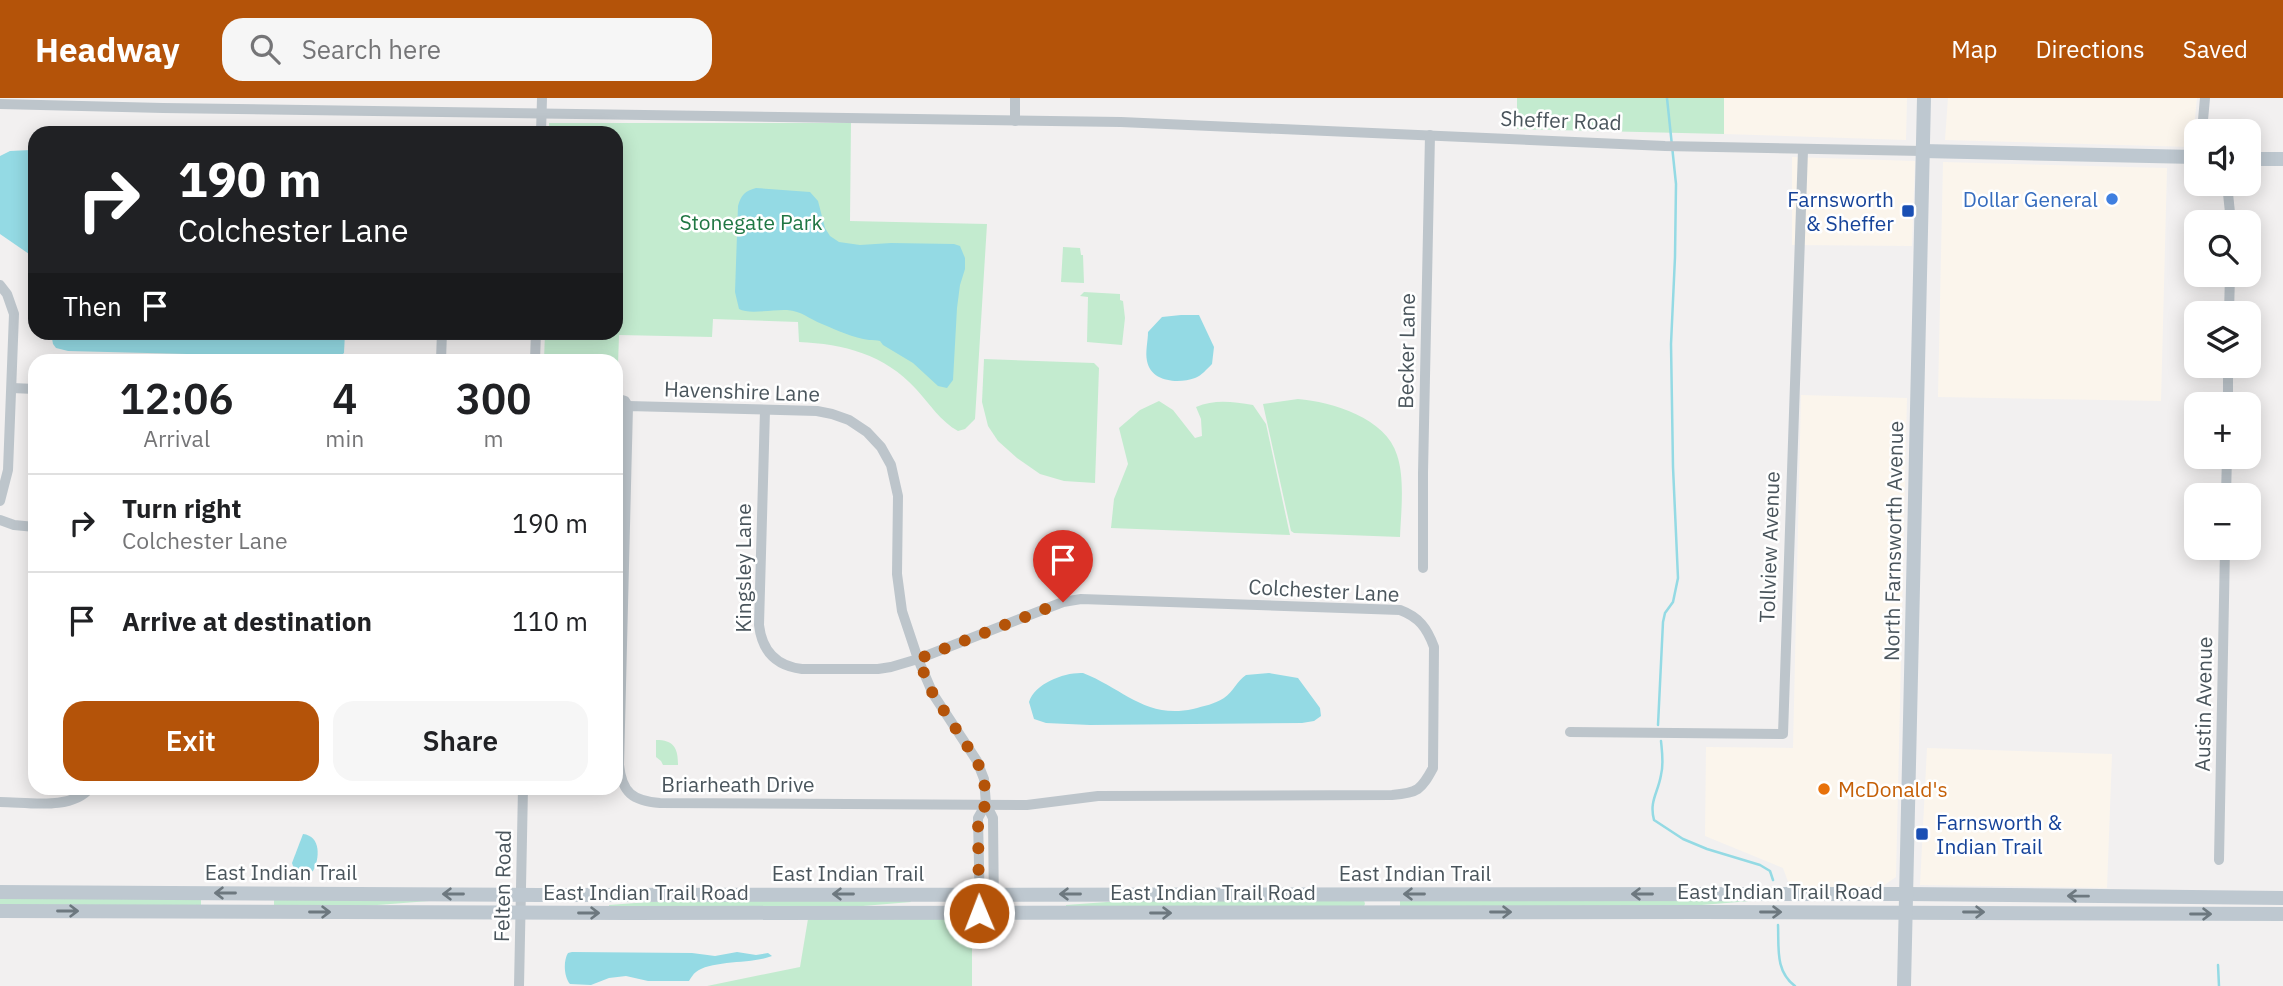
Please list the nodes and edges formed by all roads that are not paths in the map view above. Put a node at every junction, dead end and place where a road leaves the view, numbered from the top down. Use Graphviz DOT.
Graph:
graph roads {
  1 [pos="542,98"];
  2 [pos="1015,98"];
  3 [pos="1924,98"];
  4 [pos="2205,98"];
  5 [pos="163,103"];
  6 [pos="0,104"];
  7 [pos="541,112"];
  8 [pos="2203,119"];
  9 [pos="1015,121"];
  10 [pos="541,126"];
  11 [pos="1430,135"];
  12 [pos="1803,149"];
  13 [pos="1923,151"];
  14 [pos="2184,157"];
  15 [pos="2261,159"];
  16 [pos="2283,159"];
  17 [pos="0,285"];
  18 [pos="12,388"];
  19 [pos="28,389"];
  20 [pos="623,400"];
  21 [pos="628,406"];
  22 [pos="623,408"];
  23 [pos="765,410"];
  24 [pos="5,449"];
  25 [pos="0,501"];
  26 [pos="0,520"];
  27 [pos="28,526"];
  28 [pos="2225,560"];
  29 [pos="1423,568"];
  30 [pos="623,605"];
  31 [pos="918,659"];
  32 [pos="1570,732"];
  33 [pos="623,782"];
  34 [pos="83,795"];
  35 [pos="523,795"];
  36 [pos="0,802"];
  37 [pos="986,804"];
  38 [pos="2220,860"];
  39 [pos="0,892"];
  40 [pos="521,894"];
  41 [pos="987,894"];
  42 [pos="1383,894"];
  43 [pos="1906,894"];
  44 [pos="2283,898"];
  45 [pos="0,911"];
  46 [pos="1905,912"];
  47 [pos="521,913"];
  48 [pos="987,913"];
  49 [pos="1383,913"];
  50 [pos="2283,914"];
  51 [pos="519,986"];
  52 [pos="1903,986"];
  1 -- 7 [label="street"];
  2 -- 9 [label="street"];
  3 -- 13 [label="main road, North Farnsworth Avenue"];
  4 -- 8 [label="street"];
  5 -- 6 [label="street, Sheffer Road"];
  5 -- 7 [label="street, Sheffer Road"];
  7 -- 9 [label="street, Sheffer Road"];
  7 -- 10 [label="street"];
  9 -- 11 [label="street, Sheffer Road"];
  11 -- 12 [label="street, Sheffer Road"];
  11 -- 29 [label="street, Becker Lane"];
  12 -- 13 [label="street, Sheffer Road"];
  12 -- 32 [label="street, Tollview Avenue"];
  13 -- 14 [label="main road, Sheffer Road"];
  13 -- 43 [label="main road, North Farnsworth Avenue"];
  15 -- 16 [label="main road"];
  17 -- 18 [label="street"];
  18 -- 19 [label="street"];
  18 -- 24 [label="street"];
  20 -- 21 [label="street"];
  21 -- 22 [label="street, Havenshire Lane"];
  21 -- 23 [label="street, Havenshire Lane"];
  21 -- 30 [label="street, Briarheath Drive"];
  23 -- 31 [label="street, Havenshire Lane"];
  23 -- 31 [label="street, Kingsley Lane"];
  24 -- 25 [label="street"];
  26 -- 27 [label="street"];
  28 -- 38 [label="street, Austin Avenue"];
  31 -- 37 [label="street, Havenshire Lane"];
  31 -- 37 [label="street, Colchester Lane"];
  33 -- 37 [label="street, Briarheath Drive"];
  34 -- 36 [label="street"];
  35 -- 40 [label="street, Felten Road"];
  37 -- 41 [label="street, Havenshire Lane"];
  40 -- 39 [label="main road, East Indian Trail, one-way"];
  41 -- 40 [label="main road, East Indian Trail, one-way"];
  40 -- 47 [label="street, Felten Road"];
  42 -- 41 [label="main road, East Indian Trail, one-way"];
  41 -- 48 [label="street, Havenshire Lane"];
  41 -- 48 [label="street, Havenshire Lane"];
  43 -- 42 [label="main road, East Indian Trail, one-way"];
  42 -- 49 [label="main road"];
  44 -- 43 [label="main road, East Indian Trail Road, one-way"];
  43 -- 46 [label="main road, North Farnsworth Avenue"];
  45 -- 47 [label="main road, East Indian Trail, one-way"];
  49 -- 46 [label="main road, East Indian Trail Road, one-way"];
  46 -- 50 [label="main road, East Indian Trail Road, one-way"];
  46 -- 52 [label="main road, North Farnsworth Avenue"];
  47 -- 48 [label="main road, East Indian Trail Road, one-way"];
  47 -- 51 [label="street, Felten Road"];
  48 -- 49 [label="main road, East Indian Trail Road, one-way"];
}
